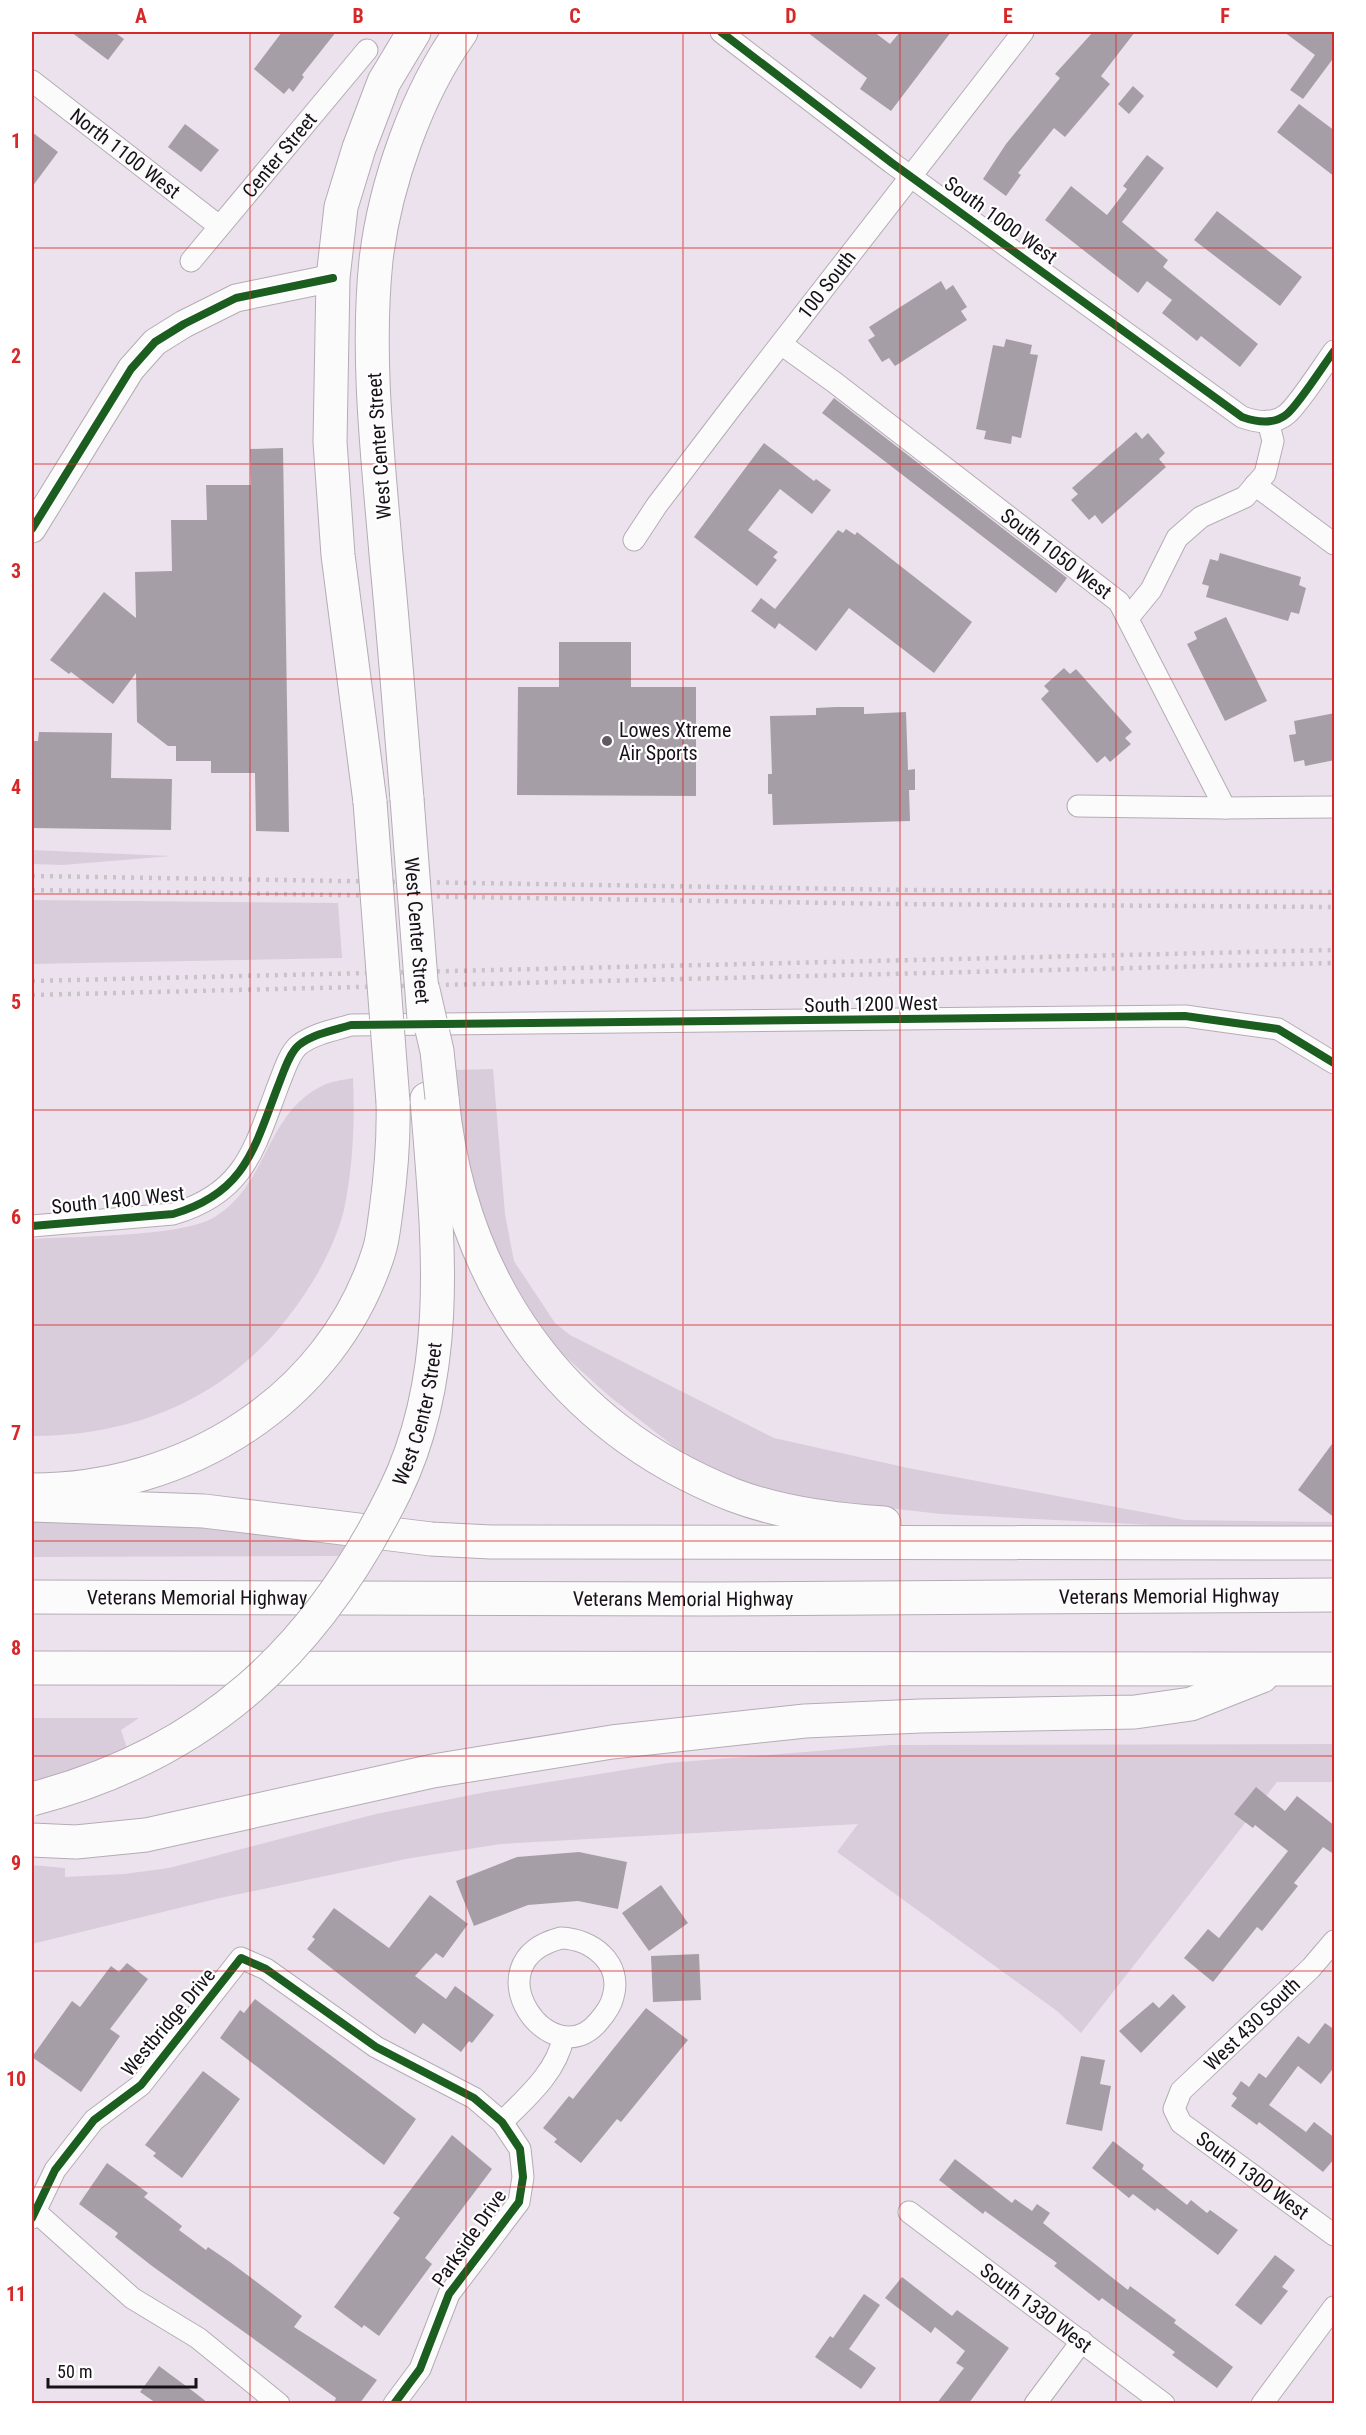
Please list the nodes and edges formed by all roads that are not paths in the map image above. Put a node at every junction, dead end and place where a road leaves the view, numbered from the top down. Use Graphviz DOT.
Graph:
graph roads {
  1 [pos="414,32"];
  2 [pos="461,32"];
  3 [pos="721,32"];
  4 [pos="1023,32"];
  5 [pos="367,50"];
  6 [pos="444,59"];
  7 [pos="32,81"];
  8 [pos="911,176"];
  9 [pos="219,226"];
  10 [pos="191,261"];
  11 [pos="333,278"];
  12 [pos="781,344"];
  13 [pos="1335,351"];
  14 [pos="1268,421"];
  15 [pos="1256,485"];
  16 [pos="32,529"];
  17 [pos="634,540"];
  18 [pos="1335,544"];
  19 [pos="1128,618"];
  20 [pos="404,765"];
  21 [pos="1078,806"];
  22 [pos="1335,807"];
  23 [pos="1225,808"];
  24 [pos="397,1025"];
  25 [pos="1335,1063"];
  26 [pos="435,1099"];
  27 [pos="32,1226"];
  28 [pos="32,1490"];
  29 [pos="32,1505"];
  30 [pos="1059,1542"];
  31 [pos="1335,1543"];
  32 [pos="1335,1595"];
  33 [pos="32,1597"];
  34 [pos="32,1668"];
  35 [pos="1278,1670"];
  36 [pos="1335,1670"];
  37 [pos="32,1799"];
  38 [pos="32,1840"];
  39 [pos="1335,1941"];
  40 [pos="563,2038"];
  41 [pos="1174,2109"];
  42 [pos="502,2122"];
  43 [pos="909,2212"];
  44 [pos="34,2215"];
  45 [pos="1335,2235"];
  46 [pos="1335,2307"];
  47 [pos="1082,2341"];
  48 [pos="279,2403"];
  49 [pos="394,2403"];
  50 [pos="1035,2403"];
  51 [pos="1164,2403"];
  52 [pos="1262,2403"];
  1 -- 11 [label="main road, West Center Street"];
  2 -- 6 [label="main road, West Center Street"];
  3 -- 8 [label="street, South 1000 West"];
  4 -- 8 [label="street, 100 South"];
  5 -- 9 [label="street, Center Street"];
  6 -- 11 [label="main road"];
  6 -- 20 [label="main road, West Center Street"];
  7 -- 9 [label="street, North 1100 West"];
  8 -- 12 [label="street, 100 South"];
  8 -- 14 [label="street, South 1000 West"];
  9 -- 10 [label="street, Center Street"];
  11 -- 16 [label="street"];
  11 -- 20 [label="main road"];
  11 -- 28 [label="main road, West Center Street, bridge"];
  12 -- 17 [label="street, 100 South"];
  12 -- 19 [label="street, South 1050 West"];
  13 -- 14 [label="street"];
  14 -- 15 [label="street"];
  15 -- 18 [label="street"];
  15 -- 19 [label="street"];
  19 -- 23 [label="street, South 1050 West"];
  20 -- 26 [label="main road, West Center Street, bridge"];
  21 -- 23 [label="street"];
  22 -- 23 [label="street"];
  24 -- 25 [label="street, South 1200 West"];
  24 -- 27 [label="street, South 1400 West"];
  26 -- 30 [label="main road"];
  26 -- 37 [label="main road, West Center Street, bridge"];
  29 -- 30 [label="main road"];
  30 -- 31 [label="main road"];
  32 -- 33 [label="main road, Veterans Memorial Highway"];
  34 -- 35 [label="main road"];
  35 -- 36 [label="main road"];
  35 -- 38 [label="main road"];
  39 -- 41 [label="street, West 430 South"];
  40 -- 40 [label="street"];
  40 -- 42 [label="street"];
  41 -- 45 [label="street, South 1300 West"];
  42 -- 44 [label="street, Westbridge Drive"];
  42 -- 49 [label="street, Parkside Drive"];
  43 -- 47 [label="street, South 1330 West"];
  44 -- 48 [label="street"];
  46 -- 52 [label="street"];
  47 -- 50 [label="street"];
  47 -- 51 [label="street, South 1330 West"];
}
